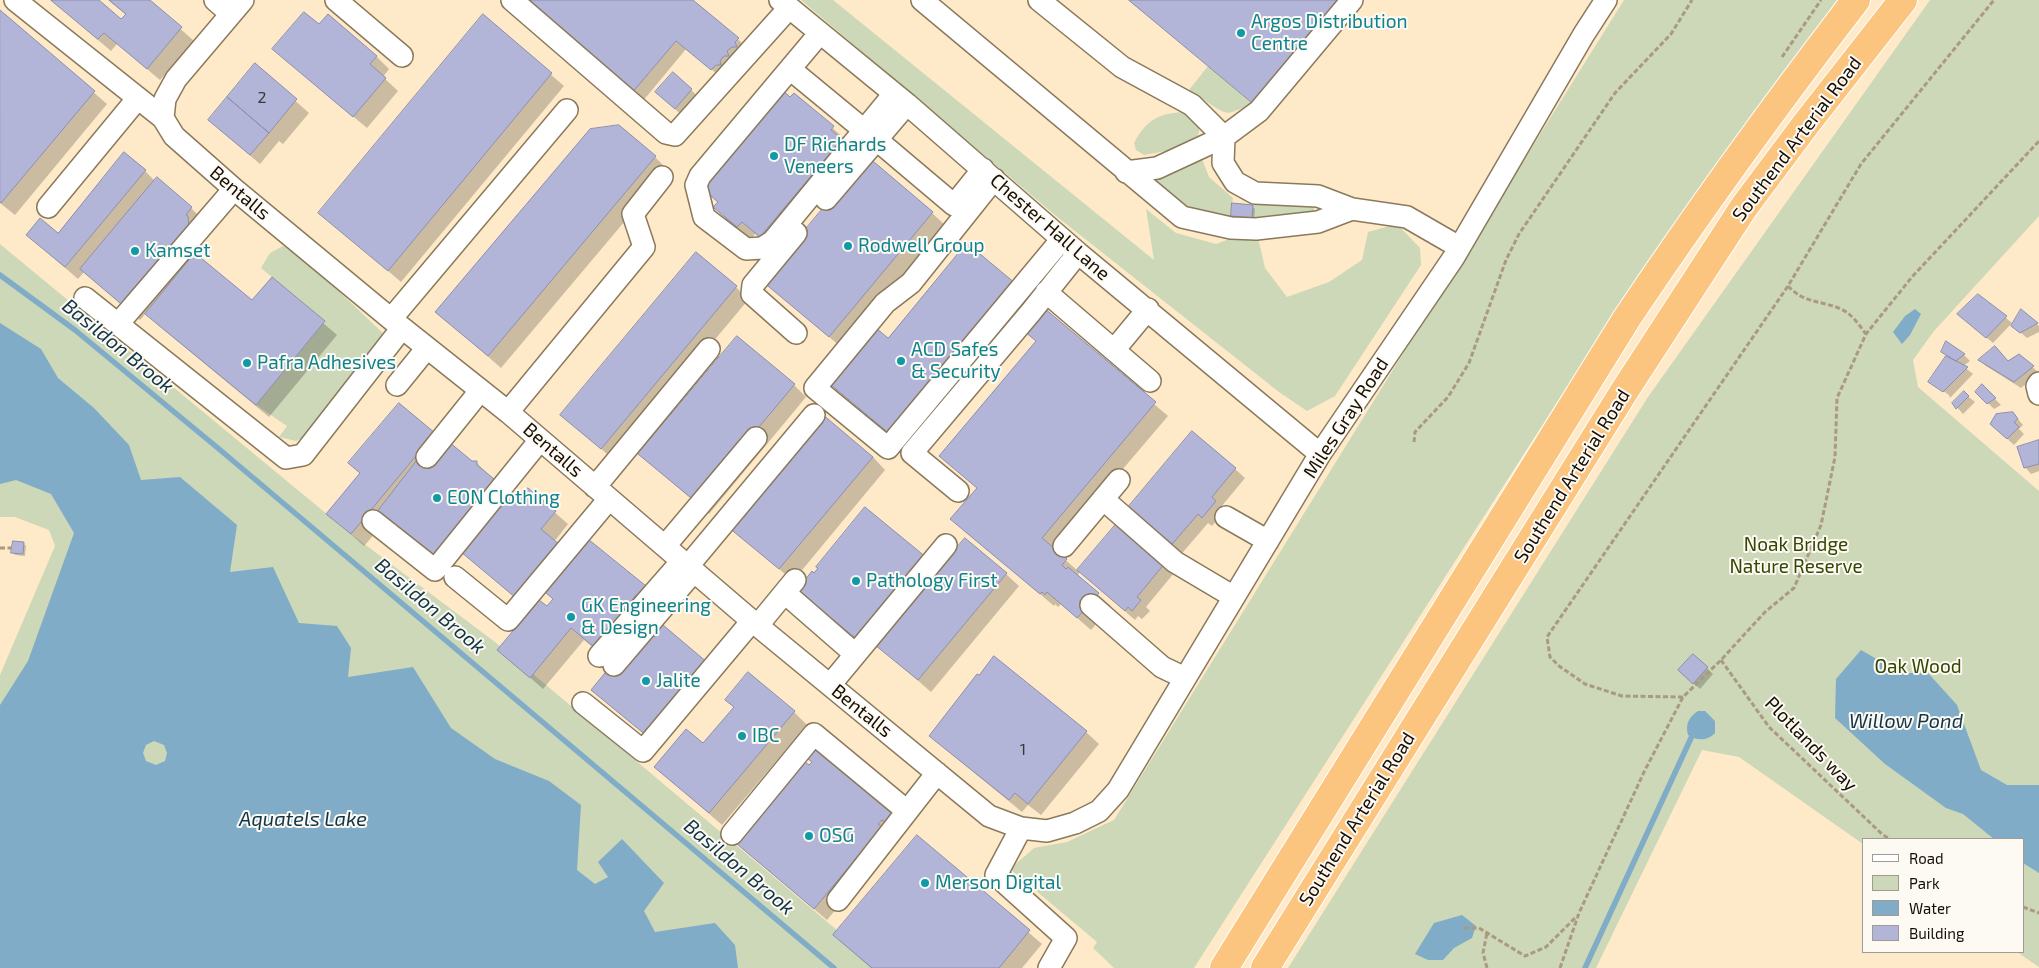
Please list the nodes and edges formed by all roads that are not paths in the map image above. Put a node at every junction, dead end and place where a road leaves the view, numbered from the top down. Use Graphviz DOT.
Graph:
graph roads {
  1 [pos="15,0"];
  2 [pos="215,0"];
  3 [pos="336,0"];
  4 [pos="512,0"];
  5 [pos="922,0"];
  6 [pos="1039,0"];
  7 [pos="1352,0"];
  8 [pos="1606,0"];
  9 [pos="1856,0"];
  10 [pos="1903,0"];
  11 [pos="785,4"];
  12 [pos="237,7"];
  13 [pos="820,33"];
  14 [pos="402,56"];
  15 [pos="790,69"];
  16 [pos="138,98"];
  17 [pos="900,99"];
  18 [pos="567,110"];
  19 [pos="163,118"];
  20 [pos="870,135"];
  21 [pos="1224,137"];
  22 [pos="1126,172"];
  23 [pos="988,174"];
  24 [pos="662,177"];
  25 [pos="234,189"];
  26 [pos="48,206"];
  27 [pos="1352,209"];
  28 [pos="1062,238"];
  29 [pos="1459,248"];
  30 [pos="1078,253"];
  31 [pos="1046,292"];
  32 [pos="85,298"];
  33 [pos="1148,309"];
  34 [pos="118,324"];
  35 [pos="397,324"];
  36 [pos="796,333"];
  37 [pos="427,348"];
  38 [pos="708,349"];
  39 [pos="1114,350"];
  40 [pos="1150,380"];
  41 [pos="397,385"];
  42 [pos="480,391"];
  43 [pos="508,412"];
  44 [pos="814,414"];
  45 [pos="756,438"];
  46 [pos="545,444"];
  47 [pos="1320,454"];
  48 [pos="427,457"];
  49 [pos="1119,480"];
  50 [pos="958,491"];
  51 [pos="602,493"];
  52 [pos="512,497"];
  53 [pos="1103,499"];
  54 [pos="1226,517"];
  55 [pos="372,521"];
  56 [pos="1268,541"];
  57 [pos="946,545"];
  58 [pos="665,546"];
  59 [pos="1064,546"];
  60 [pos="688,566"];
  61 [pos="455,577"];
  62 [pos="1234,597"];
  63 [pos="1091,606"];
  64 [pos="755,623"];
  65 [pos="856,654"];
  66 [pos="607,661"];
  67 [pos="1185,678"];
  68 [pos="830,685"];
  69 [pos="583,703"];
  70 [pos="937,772"];
  71 [pos="907,811"];
  72 [pos="1075,824"];
  73 [pos="1021,828"];
  74 [pos="732,834"];
  75 [pos="838,900"];
  76 [pos="1049,968"];
  77 [pos="1224,968"];
  78 [pos="1265,968"];
  1 -- 16 [label="street, Bentalls"];
  2 -- 12 [label="street"];
  3 -- 14 [label="street"];
  4 -- 11 [label="street"];
  5 -- 22 [label="street"];
  6 -- 21 [label="street"];
  7 -- 21 [label="street"];
  8 -- 29 [label="street, Miles Gray Road"];
  9 -- 77 [label="highway, Southend Arterial Road"];
  10 -- 78 [label="highway, Southend Arterial Road"];
  11 -- 13 [label="street, Chester Hall Lane"];
  12 -- 19 [label="street"];
  13 -- 15 [label="street"];
  13 -- 17 [label="street, Chester Hall Lane"];
  15 -- 20 [label="street"];
  15 -- 20 [label="street"];
  16 -- 19 [label="street, Bentalls"];
  16 -- 26 [label="street"];
  17 -- 20 [label="street"];
  17 -- 23 [label="street, Chester Hall Lane"];
  18 -- 35 [label="street"];
  19 -- 25 [label="street, Bentalls"];
  20 -- 23 [label="street"];
  20 -- 36 [label="street"];
  21 -- 22 [label="street"];
  21 -- 27 [label="street"];
  22 -- 27 [label="street"];
  23 -- 28 [label="street, Chester Hall Lane"];
  23 -- 28 [label="street"];
  24 -- 43 [label="street"];
  25 -- 34 [label="street"];
  25 -- 35 [label="street, Bentalls"];
  27 -- 29 [label="street"];
  28 -- 30 [label="street, Chester Hall Lane"];
  29 -- 47 [label="street, Miles Gray Road"];
  30 -- 31 [label="street"];
  30 -- 33 [label="street, Chester Hall Lane"];
  31 -- 39 [label="street"];
  31 -- 50 [label="street"];
  32 -- 34 [label="street"];
  33 -- 39 [label="street"];
  33 -- 47 [label="street, Chester Hall Lane"];
  34 -- 35 [label="street"];
  35 -- 37 [label="street, Bentalls"];
  37 -- 41 [label="street"];
  37 -- 42 [label="street, Bentalls"];
  38 -- 51 [label="street"];
  39 -- 40 [label="street"];
  42 -- 43 [label="street, Bentalls"];
  42 -- 48 [label="street"];
  43 -- 46 [label="street, Bentalls"];
  44 -- 60 [label="street"];
  45 -- 58 [label="street"];
  46 -- 51 [label="street, Bentalls"];
  46 -- 52 [label="street"];
  46 -- 55 [label="street"];
  47 -- 56 [label="street, Miles Gray Road"];
  49 -- 53 [label="street"];
  51 -- 58 [label="street, Bentalls"];
  51 -- 61 [label="street"];
  53 -- 59 [label="street"];
  53 -- 62 [label="street"];
  54 -- 56 [label="street"];
  56 -- 62 [label="street, Miles Gray Road"];
  57 -- 65 [label="street"];
  58 -- 60 [label="street, Bentalls"];
  60 -- 64 [label="street, Bentalls"];
  60 -- 66 [label="street"];
  62 -- 67 [label="street, Miles Gray Road"];
  63 -- 67 [label="street"];
  64 -- 65 [label="street"];
  64 -- 68 [label="street, Bentalls"];
  64 -- 69 [label="street"];
  65 -- 68 [label="street"];
  67 -- 72 [label="street, Miles Gray Road"];
  68 -- 70 [label="street, Bentalls"];
  70 -- 71 [label="street"];
  70 -- 73 [label="street, Bentalls"];
  71 -- 74 [label="street"];
  71 -- 75 [label="street"];
  72 -- 73 [label="street, Bentalls"];
  73 -- 76 [label="street"];
}
